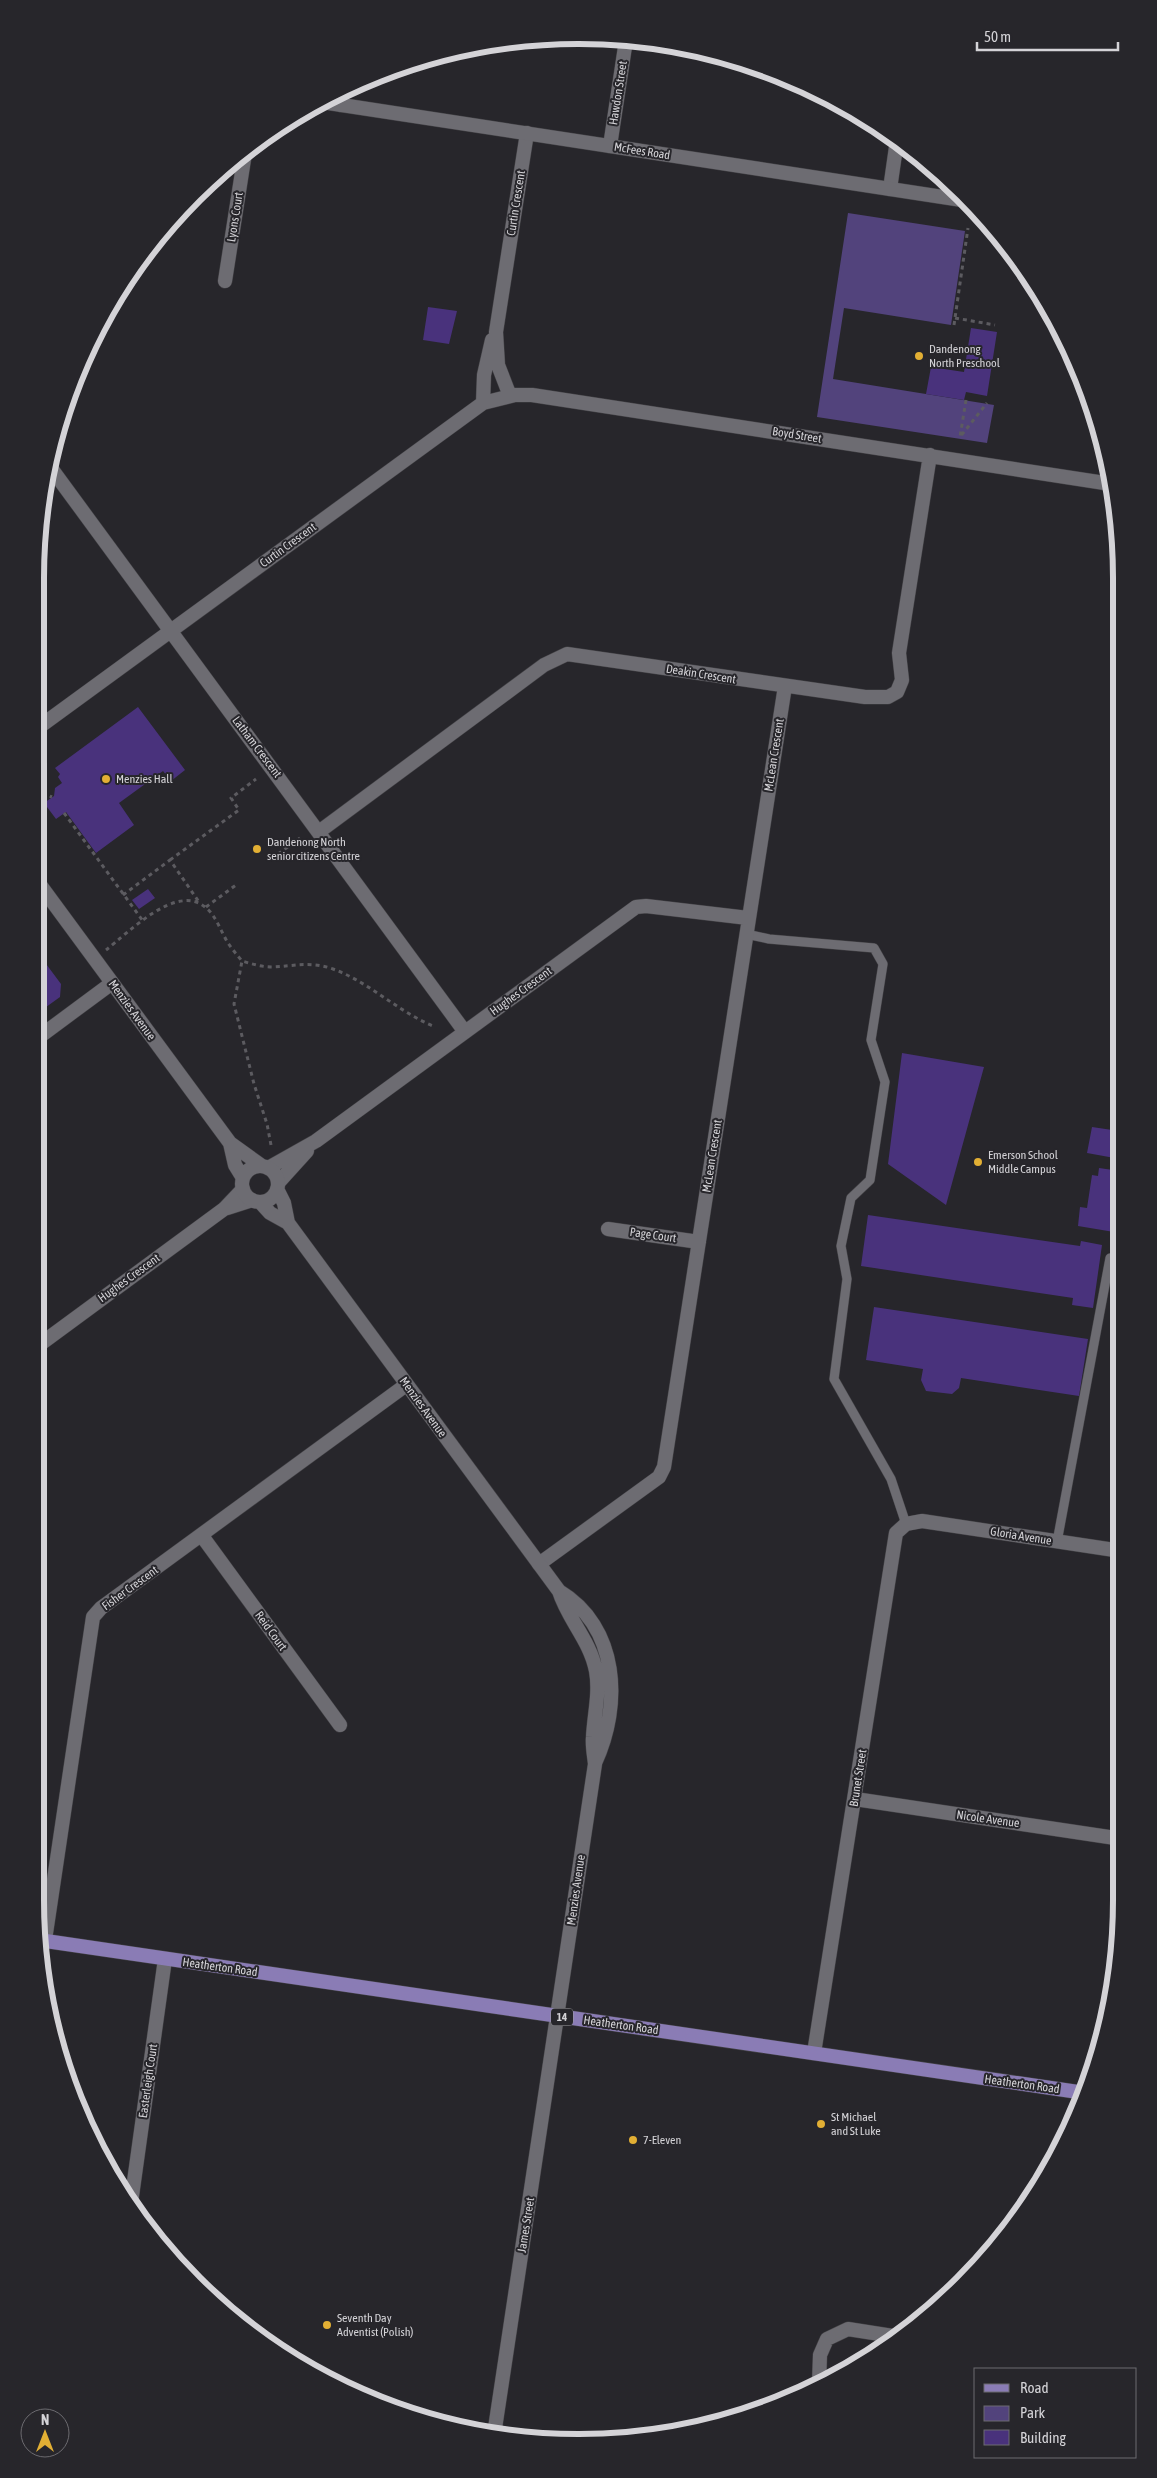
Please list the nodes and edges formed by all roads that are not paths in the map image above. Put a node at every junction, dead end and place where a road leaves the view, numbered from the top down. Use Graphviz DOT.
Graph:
graph roads {
  1 [pos="625,46"];
  2 [pos="344,98"];
  3 [pos="527,133"];
  4 [pos="610,146"];
  5 [pos="896,148"];
  6 [pos="243,162"];
  7 [pos="890,189"];
  8 [pos="956,199"];
  9 [pos="225,281"];
  10 [pos="496,332"];
  11 [pos="510,396"];
  12 [pos="483,403"];
  13 [pos="930,455"];
  14 [pos="54,473"];
  15 [pos="1105,483"];
  16 [pos="170,631"];
  17 [pos="785,686"];
  18 [pos="44,723"];
  19 [pos="320,831"];
  20 [pos="44,890"];
  21 [pos="748,918"];
  22 [pos="746,934"];
  23 [pos="112,983"];
  24 [pos="465,1032"];
  25 [pos="44,1033"];
  26 [pos="316,1141"];
  27 [pos="230,1143"];
  28 [pos="265,1167"];
  29 [pos="277,1186"];
  30 [pos="249,1192"];
  31 [pos="288,1223"];
  32 [pos="608,1229"];
  33 [pos="699,1242"];
  34 [pos="1110,1258"];
  35 [pos="44,1341"];
  36 [pos="406,1385"];
  37 [pos="906,1524"];
  38 [pos="202,1536"];
  39 [pos="1057,1542"];
  40 [pos="1113,1550"];
  41 [pos="539,1564"];
  42 [pos="340,1725"];
  43 [pos="855,1799"];
  44 [pos="1113,1838"];
  45 [pos="45,1923"];
  46 [pos="46,1941"];
  47 [pos="165,1959"];
  48 [pos="557,2016"];
  49 [pos="814,2053"];
  50 [pos="1077,2092"];
  51 [pos="132,2194"];
  52 [pos="887,2336"];
  53 [pos="819,2377"];
  54 [pos="495,2428"];
  1 -- 4 [label="street, Hawdon Street"];
  2 -- 3 [label="street, McFees Road"];
  3 -- 4 [label="street, McFees Road"];
  3 -- 10 [label="street, Curtin Crescent"];
  4 -- 7 [label="street, McFees Road"];
  5 -- 7 [label="street"];
  6 -- 9 [label="street, Lyons Court"];
  7 -- 8 [label="street, McFees Road"];
  10 -- 11 [label="street, Curtin Crescent"];
  10 -- 12 [label="street, Curtin Crescent"];
  11 -- 12 [label="street, Boyd Street"];
  11 -- 13 [label="street, Boyd Street"];
  12 -- 16 [label="street, Curtin Crescent"];
  13 -- 15 [label="street, Boyd Street"];
  13 -- 17 [label="street, Deakin Crescent"];
  14 -- 16 [label="street, Latham Crescent"];
  16 -- 18 [label="street, Curtin Crescent"];
  16 -- 19 [label="street, Latham Crescent"];
  17 -- 19 [label="street, Deakin Crescent"];
  17 -- 21 [label="street, McLean Crescent"];
  19 -- 24 [label="street, Latham Crescent"];
  20 -- 23 [label="street, Menzies Avenue"];
  21 -- 22 [label="street, McLean Crescent"];
  21 -- 24 [label="street, Hughes Crescent"];
  22 -- 33 [label="street, McLean Crescent"];
  22 -- 37 [label="lane"];
  23 -- 25 [label="street"];
  23 -- 27 [label="street, Menzies Avenue"];
  24 -- 26 [label="street, Hughes Crescent"];
  26 -- 28 [label="street, Hughes Crescent"];
  26 -- 29 [label="street, Hughes Crescent"];
  27 -- 28 [label="street, Menzies Avenue"];
  27 -- 30 [label="street, Menzies Avenue"];
  28 -- 29 [label="street"];
  28 -- 30 [label="street"];
  29 -- 30 [label="street"];
  29 -- 31 [label="street, Menzies Avenue"];
  30 -- 31 [label="street, Menzies Avenue"];
  30 -- 35 [label="street, Hughes Crescent"];
  31 -- 36 [label="street, Menzies Avenue"];
  32 -- 33 [label="street, Page Court"];
  33 -- 41 [label="street, McLean Crescent"];
  34 -- 39 [label="lane"];
  36 -- 38 [label="street, Fisher Crescent"];
  36 -- 41 [label="street, Menzies Avenue"];
  37 -- 39 [label="street, Gloria Avenue"];
  37 -- 43 [label="street, Brunet Street"];
  38 -- 42 [label="street, Reid Court"];
  38 -- 45 [label="street, Fisher Crescent"];
  39 -- 40 [label="street, Gloria Avenue"];
  41 -- 48 [label="street, Menzies Avenue"];
  43 -- 44 [label="street, Nicole Avenue"];
  43 -- 49 [label="street, Brunet Street"];
  46 -- 47 [label="main road, Heatherton Road / 14"];
  47 -- 48 [label="main road, Heatherton Road / 14"];
  47 -- 51 [label="street, Easterleigh Court"];
  48 -- 49 [label="main road, Heatherton Road / 14"];
  48 -- 54 [label="street, James Street"];
  49 -- 50 [label="main road, Heatherton Road / 14"];
  52 -- 53 [label="street"];
}
